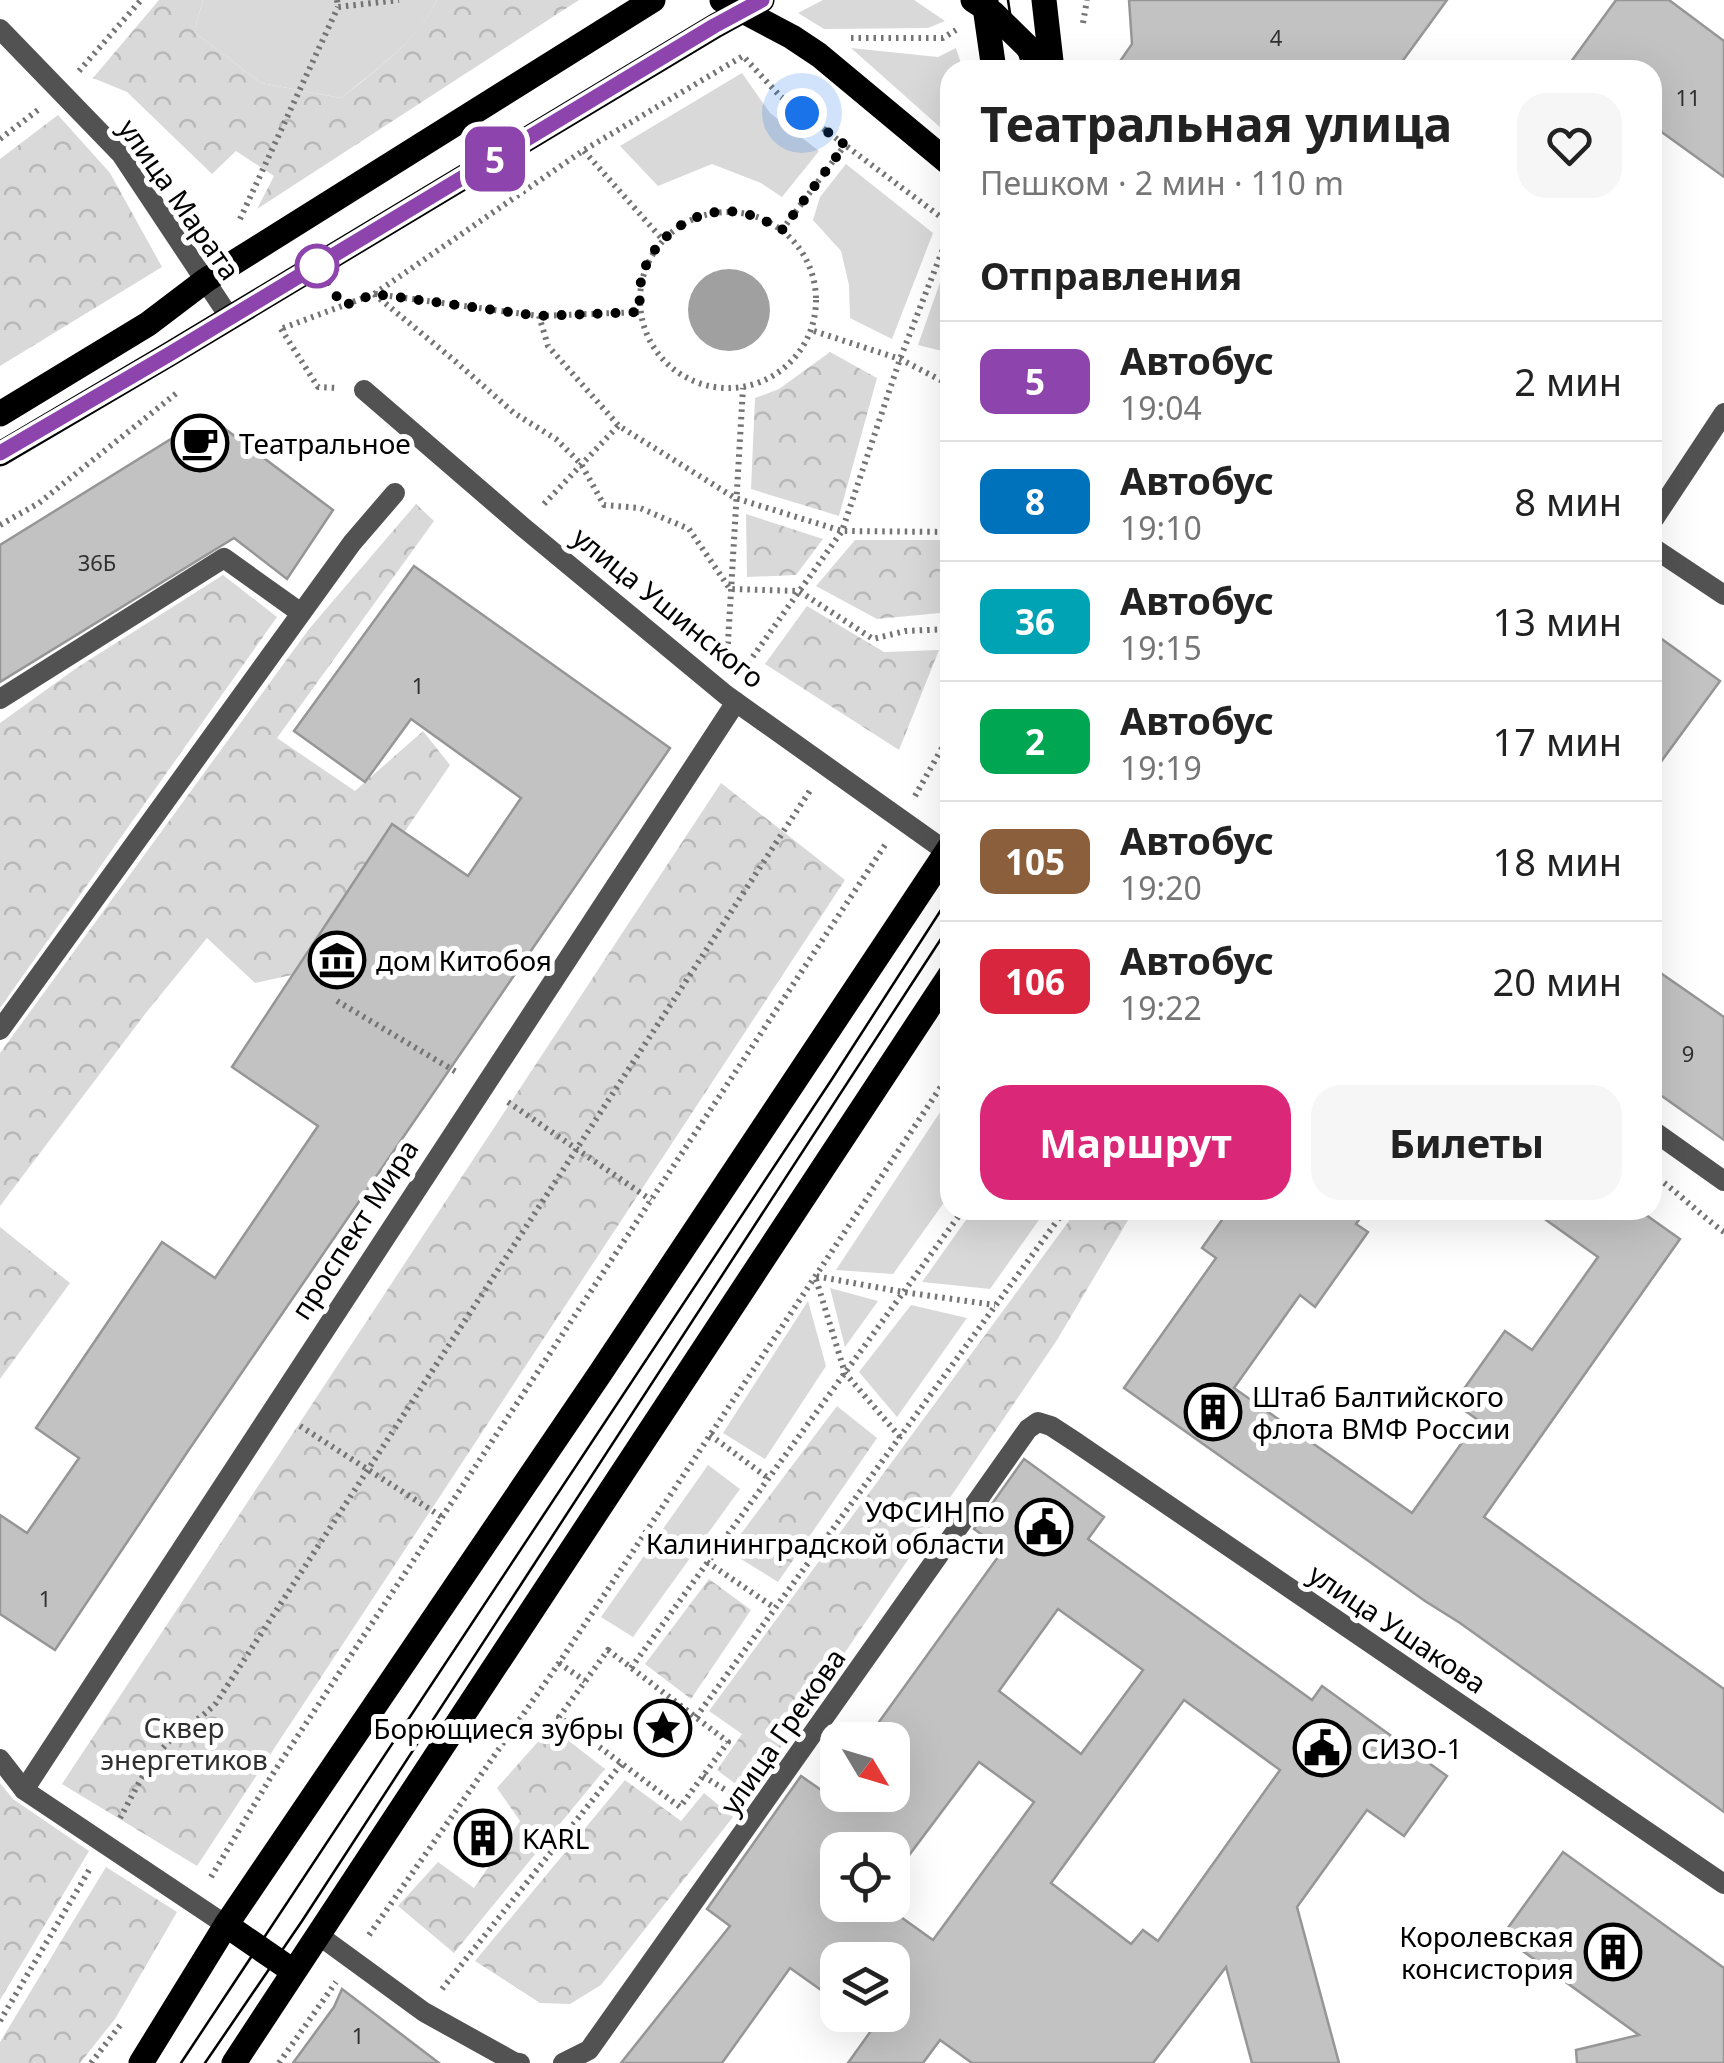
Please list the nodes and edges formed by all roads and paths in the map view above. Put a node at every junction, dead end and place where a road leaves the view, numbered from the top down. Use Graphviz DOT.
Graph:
graph roads {
  1 [pos="400,0"];
  2 [pos="653,0"];
  3 [pos="1044,0"];
  4 [pos="338,3"];
  5 [pos="742,4"];
  6 [pos="982,5"];
  7 [pos="0,28"];
  8 [pos="834,38"];
  9 [pos="992,60"];
  10 [pos="1040,60"];
  11 [pos="1050,60"];
  12 [pos="845,145"];
  13 [pos="584,150"];
  14 [pos="940,156"];
  15 [pos="940,219"];
  16 [pos="236,226"];
  17 [pos="782,230"];
  18 [pos="663,240"];
  19 [pos="940,253"];
  20 [pos="206,280"];
  21 [pos="374,294"];
  22 [pos="640,312"];
  23 [pos="539,316"];
  24 [pos="230,318"];
  25 [pos="281,329"];
  26 [pos="814,331"];
  27 [pos="265,338"];
  28 [pos="900,359"];
  29 [pos="940,380"];
  30 [pos="187,385"];
  31 [pos="743,388"];
  32 [pos="364,390"];
  33 [pos="1724,413"];
  34 [pos="0,414"];
  35 [pos="619,426"];
  36 [pos="0,454"];
  37 [pos="580,464"];
  38 [pos="395,494"];
  39 [pos="736,498"];
  40 [pos="1662,507"];
  41 [pos="0,525"];
  42 [pos="523,527"];
  43 [pos="842,531"];
  44 [pos="940,532"];
  45 [pos="1662,553"];
  46 [pos="730,589"];
  47 [pos="799,591"];
  48 [pos="1724,596"];
  49 [pos="300,613"];
  50 [pos="940,629"];
  51 [pos="731,698"];
  52 [pos="0,699"];
  53 [pos="940,752"];
  54 [pos="826,766"];
  55 [pos="902,820"];
  56 [pos="940,845"];
  57 [pos="940,864"];
  58 [pos="940,990"];
  59 [pos="0,1030"];
  60 [pos="940,1088"];
  61 [pos="1662,1137"];
  62 [pos="1662,1181"];
  63 [pos="1724,1181"];
  64 [pos="956,1220"];
  65 [pos="1058,1220"];
  66 [pos="1724,1232"];
  67 [pos="816,1276"];
  68 [pos="903,1292"];
  69 [pos="995,1305"];
  70 [pos="845,1372"];
  71 [pos="273,1408"];
  72 [pos="1038,1422"];
  73 [pos="710,1436"];
  74 [pos="900,1437"];
  75 [pos="368,1470"];
  76 [pos="768,1478"];
  77 [pos="442,1517"];
  78 [pos="707,1562"];
  79 [pos="775,1608"];
  80 [pos="559,1663"];
  81 [pos="631,1668"];
  82 [pos="584,1681"];
  83 [pos="696,1717"];
  84 [pos="0,1759"];
  85 [pos="622,1764"];
  86 [pos="24,1790"];
  87 [pos="105,1843"];
  88 [pos="1724,1884"];
  89 [pos="195,1904"];
  90 [pos="226,1925"];
  91 [pos="317,1934"];
  92 [pos="353,1958"];
  93 [pos="293,1971"];
  94 [pos="424,2012"];
  95 [pos="125,2019"];
  96 [pos="0,2021"];
  97 [pos="91,2063"];
  98 [pos="140,2063"];
  99 [pos="234,2063"];
  100 [pos="279,2063"];
  101 [pos="520,2063"];
  102 [pos="563,2063"];
  1 -- 4 [label="path"];
  2 -- 20 [label="main road"];
  3 -- 11 [label="main road"];
  4 -- 16 [label="path"];
  5 -- 14 [label="main road"];
  5 -- 24 [label="main road"];
  6 -- 8 [label="path"];
  6 -- 9 [label="main road"];
  6 -- 10 [label="main road"];
  7 -- 20 [label="street, улица Марата"];
  12 -- 13 [label="path"];
  12 -- 15 [label="path"];
  12 -- 17 [label="path"];
  13 -- 18 [label="path"];
  13 -- 21 [label="path"];
  17 -- 18 [label="path"];
  17 -- 26 [label="path"];
  18 -- 22 [label="path"];
  19 -- 28 [label="path"];
  20 -- 24 [label="street, улица Марата"];
  20 -- 34 [label="main road"];
  21 -- 23 [label="path"];
  21 -- 25 [label="path"];
  21 -- 37 [label="path"];
  22 -- 23 [label="path"];
  22 -- 31 [label="path"];
  23 -- 35 [label="path"];
  24 -- 36 [label="main road"];
  25 -- 27 [label="path"];
  25 -- 32 [label="path"];
  26 -- 28 [label="path"];
  26 -- 31 [label="path"];
  28 -- 29 [label="path"];
  28 -- 43 [label="path"];
  30 -- 41 [label="path"];
  31 -- 39 [label="path"];
  32 -- 42 [label="street, улица Ушинского"];
  33 -- 40 [label="street"];
  35 -- 37 [label="path"];
  35 -- 39 [label="path"];
  37 -- 42 [label="path"];
  37 -- 46 [label="path"];
  38 -- 49 [label="street"];
  39 -- 43 [label="path"];
  39 -- 46 [label="path"];
  42 -- 51 [label="street, улица Ушинского"];
  43 -- 44 [label="path"];
  43 -- 47 [label="path"];
  45 -- 48 [label="street"];
  46 -- 47 [label="path"];
  46 -- 51 [label="path"];
  47 -- 50 [label="path"];
  47 -- 51 [label="path"];
  49 -- 52 [label="street"];
  49 -- 59 [label="street"];
  51 -- 54 [label="street, улица Ушинского"];
  51 -- 71 [label="street, проспект Мира"];
  53 -- 55 [label="path"];
  54 -- 55 [label="street, улица Ушинского"];
  54 -- 75 [label="path"];
  55 -- 56 [label="street, улица Ушинского"];
  55 -- 77 [label="path"];
  57 -- 90 [label="main road"];
  58 -- 91 [label="main road"];
  60 -- 67 [label="path"];
  61 -- 63 [label="street"];
  62 -- 66 [label="path"];
  64 -- 68 [label="path"];
  65 -- 69 [label="path"];
  67 -- 68 [label="path"];
  67 -- 70 [label="path"];
  67 -- 73 [label="path"];
  68 -- 69 [label="path"];
  68 -- 70 [label="path"];
  69 -- 74 [label="path"];
  70 -- 74 [label="path"];
  70 -- 76 [label="path"];
  71 -- 75 [label="path"];
  71 -- 86 [label="street, проспект Мира"];
  72 -- 88 [label="street, улица Ушакова"];
  72 -- 102 [label="street, улица Грекова"];
  73 -- 76 [label="path"];
  73 -- 80 [label="path"];
  74 -- 79 [label="path"];
  75 -- 77 [label="path"];
  75 -- 87 [label="path"];
  76 -- 78 [label="path"];
  77 -- 89 [label="path"];
  78 -- 79 [label="path"];
  78 -- 81 [label="path"];
  79 -- 83 [label="path"];
  80 -- 82 [label="path"];
  80 -- 92 [label="path"];
  81 -- 82 [label="path"];
  81 -- 83 [label="path"];
  82 -- 85 [label="path"];
  83 -- 85 [label="path"];
  84 -- 86 [label="street"];
  85 -- 94 [label="path"];
  86 -- 87 [label="street"];
  87 -- 89 [label="street"];
  87 -- 96 [label="path"];
  89 -- 90 [label="street"];
  90 -- 93 [label="main road"];
  90 -- 98 [label="main road"];
  91 -- 92 [label="street"];
  91 -- 93 [label="main road"];
  92 -- 94 [label="street"];
  92 -- 100 [label="path"];
  93 -- 99 [label="main road"];
  94 -- 101 [label="street"];
  95 -- 97 [label="path"];
}
